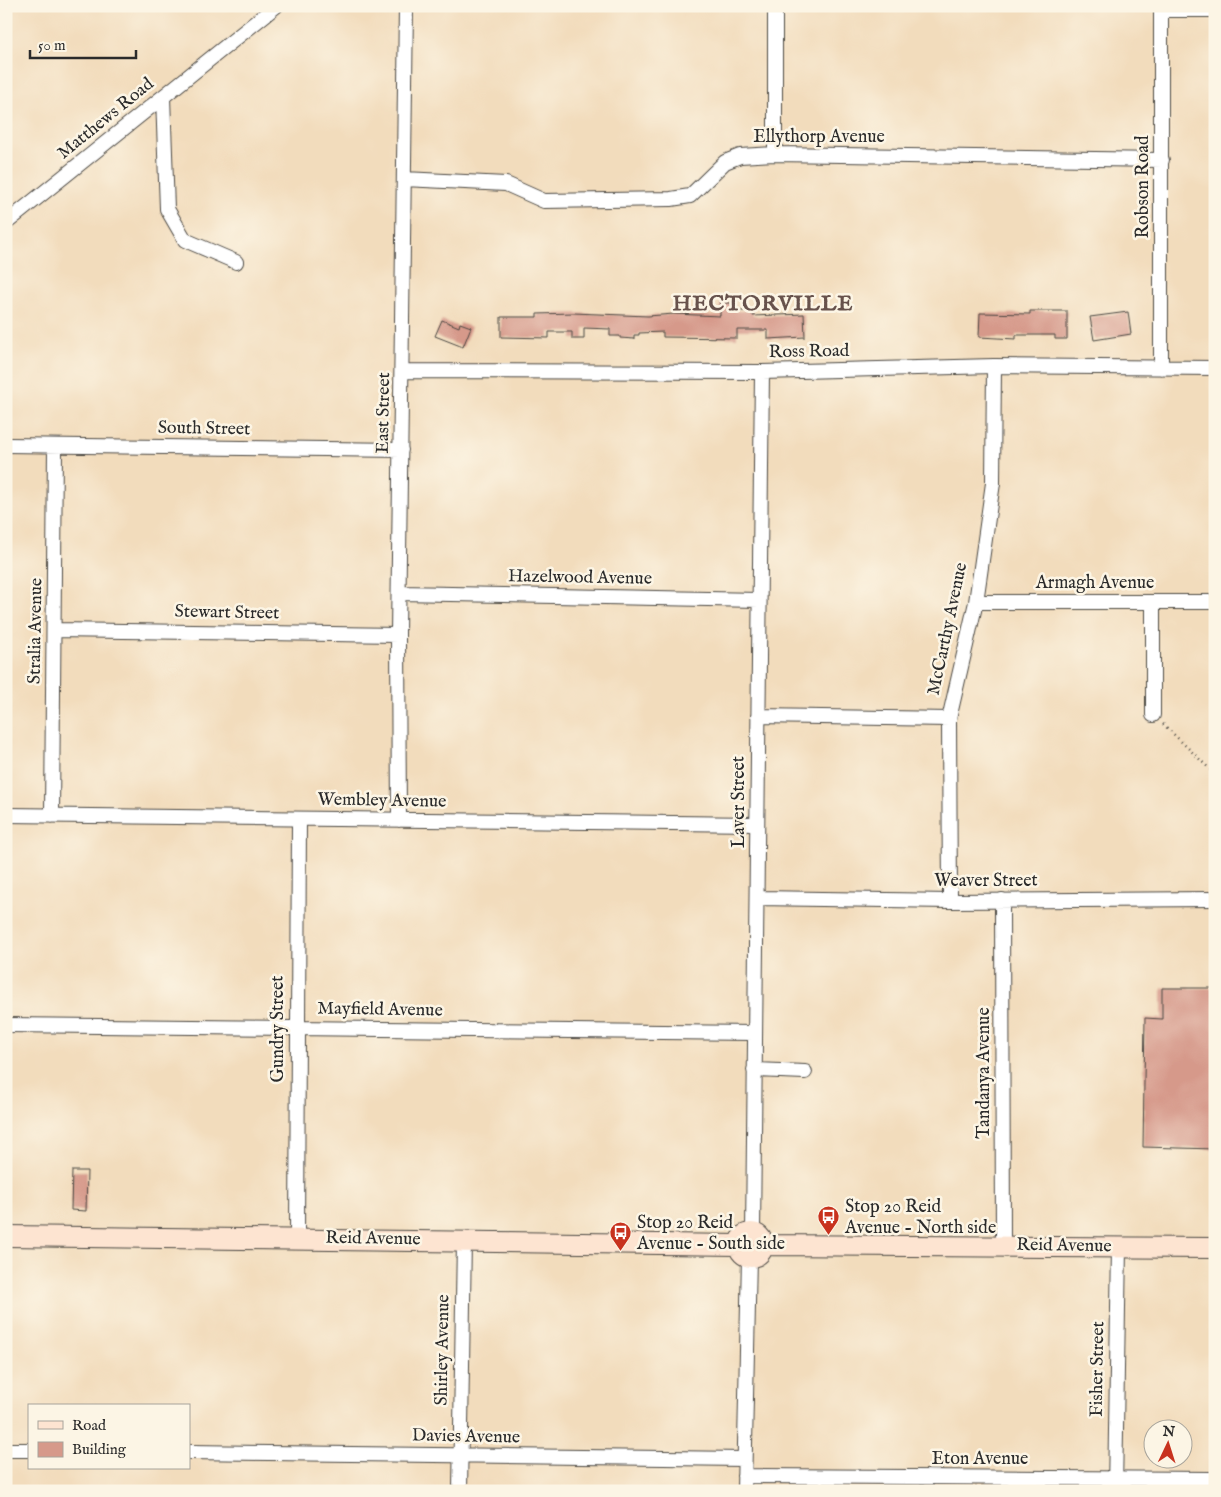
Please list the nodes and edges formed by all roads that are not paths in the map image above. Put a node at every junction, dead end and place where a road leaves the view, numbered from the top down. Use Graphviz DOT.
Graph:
graph roads {
  1 [pos="276,6"];
  2 [pos="406,6"];
  3 [pos="775,6"];
  4 [pos="1161,8"];
  5 [pos="1215,10"];
  6 [pos="163,96"];
  7 [pos="774,154"];
  8 [pos="1162,160"];
  9 [pos="404,179"];
  10 [pos="6,223"];
  11 [pos="236,262"];
  12 [pos="994,366"];
  13 [pos="1161,368"];
  14 [pos="1215,368"];
  15 [pos="403,371"];
  16 [pos="762,372"];
  17 [pos="6,445"];
  18 [pos="55,446"];
  19 [pos="401,450"];
  20 [pos="400,593"];
  21 [pos="759,600"];
  22 [pos="976,602"];
  23 [pos="1153,602"];
  24 [pos="1215,602"];
  25 [pos="55,630"];
  26 [pos="398,634"];
  27 [pos="1153,715"];
  28 [pos="758,716"];
  29 [pos="949,719"];
  30 [pos="6,815"];
  31 [pos="52,816"];
  32 [pos="299,818"];
  33 [pos="399,820"];
  34 [pos="757,824"];
  35 [pos="758,898"];
  36 [pos="1215,899"];
  37 [pos="950,900"];
  38 [pos="1002,900"];
  39 [pos="6,1025"];
  40 [pos="297,1028"];
  41 [pos="754,1033"];
  42 [pos="754,1070"];
  43 [pos="805,1072"];
  44 [pos="6,1236"];
  45 [pos="296,1239"];
  46 [pos="464,1240"];
  47 [pos="751,1245"];
  48 [pos="1003,1246"];
  49 [pos="1119,1247"];
  50 [pos="1215,1248"];
  51 [pos="6,1450"];
  52 [pos="28,1450"];
  53 [pos="190,1452"];
  54 [pos="460,1456"];
  55 [pos="744,1459"];
  56 [pos="744,1476"];
  57 [pos="1215,1479"];
  58 [pos="1115,1485"];
  59 [pos="460,1491"];
  60 [pos="744,1491"];
  1 -- 6 [label="street, Matthews Road"];
  2 -- 9 [label="street, East Street"];
  3 -- 7 [label="street"];
  4 -- 5 [label="street"];
  4 -- 8 [label="street, Robson Road"];
  6 -- 10 [label="street, Matthews Road"];
  6 -- 11 [label="street"];
  7 -- 8 [label="street, Ellythorp Avenue"];
  7 -- 9 [label="street, Ellythorp Avenue"];
  8 -- 13 [label="street, Robson Road"];
  9 -- 15 [label="street, East Street"];
  12 -- 13 [label="street, Ross Road"];
  12 -- 16 [label="street, Ross Road"];
  12 -- 22 [label="street, McCarthy Avenue"];
  13 -- 14 [label="street, Ross Road"];
  15 -- 16 [label="street, Ross Road"];
  15 -- 19 [label="street, East Street"];
  16 -- 21 [label="street, Laver Street"];
  17 -- 18 [label="street, South Street"];
  18 -- 19 [label="street, South Street"];
  18 -- 25 [label="street, Stralia Avenue"];
  19 -- 20 [label="street, East Street"];
  20 -- 21 [label="street, Hazelwood Avenue"];
  20 -- 26 [label="street, East Street"];
  21 -- 28 [label="street, Laver Street"];
  22 -- 23 [label="street, Armagh Avenue"];
  22 -- 29 [label="street, McCarthy Avenue"];
  23 -- 24 [label="street, Armagh Avenue"];
  23 -- 27 [label="street"];
  25 -- 26 [label="street, Stewart Street"];
  25 -- 31 [label="street, Stralia Avenue"];
  26 -- 33 [label="street, East Street"];
  28 -- 29 [label="street"];
  28 -- 34 [label="street, Laver Street"];
  29 -- 37 [label="street, McCarthy Avenue"];
  30 -- 31 [label="street, Wembley Avenue"];
  31 -- 32 [label="street, Wembley Avenue"];
  32 -- 33 [label="street, Wembley Avenue"];
  32 -- 40 [label="street, Gundry Street"];
  33 -- 34 [label="street, Wembley Avenue"];
  34 -- 35 [label="street, Laver Street"];
  35 -- 37 [label="street, Weaver Street"];
  35 -- 41 [label="street, Laver Street"];
  36 -- 38 [label="street, Weaver Street"];
  37 -- 38 [label="street, Weaver Street"];
  38 -- 48 [label="street, Tandanya Avenue"];
  39 -- 40 [label="street, Mayfield Avenue"];
  40 -- 41 [label="street, Mayfield Avenue"];
  40 -- 45 [label="street, Gundry Street"];
  41 -- 42 [label="street, Laver Street"];
  42 -- 43 [label="street"];
  42 -- 47 [label="street, Laver Street"];
  44 -- 45 [label="street, Reid Avenue"];
  45 -- 46 [label="street, Reid Avenue"];
  46 -- 47 [label="street, Reid Avenue"];
  46 -- 54 [label="street, Shirley Avenue"];
  47 -- 48 [label="street, Reid Avenue"];
  47 -- 55 [label="street, Laver Street"];
  48 -- 49 [label="street, Reid Avenue"];
  49 -- 50 [label="street, Reid Avenue"];
  49 -- 58 [label="street, Fisher Street"];
  51 -- 52 [label="street"];
  53 -- 54 [label="street, Davies Avenue"];
  54 -- 55 [label="street, Davies Avenue"];
  54 -- 59 [label="street, Shirley Avenue"];
  55 -- 56 [label="street, Laver Street"];
  56 -- 58 [label="street, Eton Avenue"];
  56 -- 60 [label="street, Laver Street"];
  57 -- 58 [label="street, Eton Avenue"];
}
